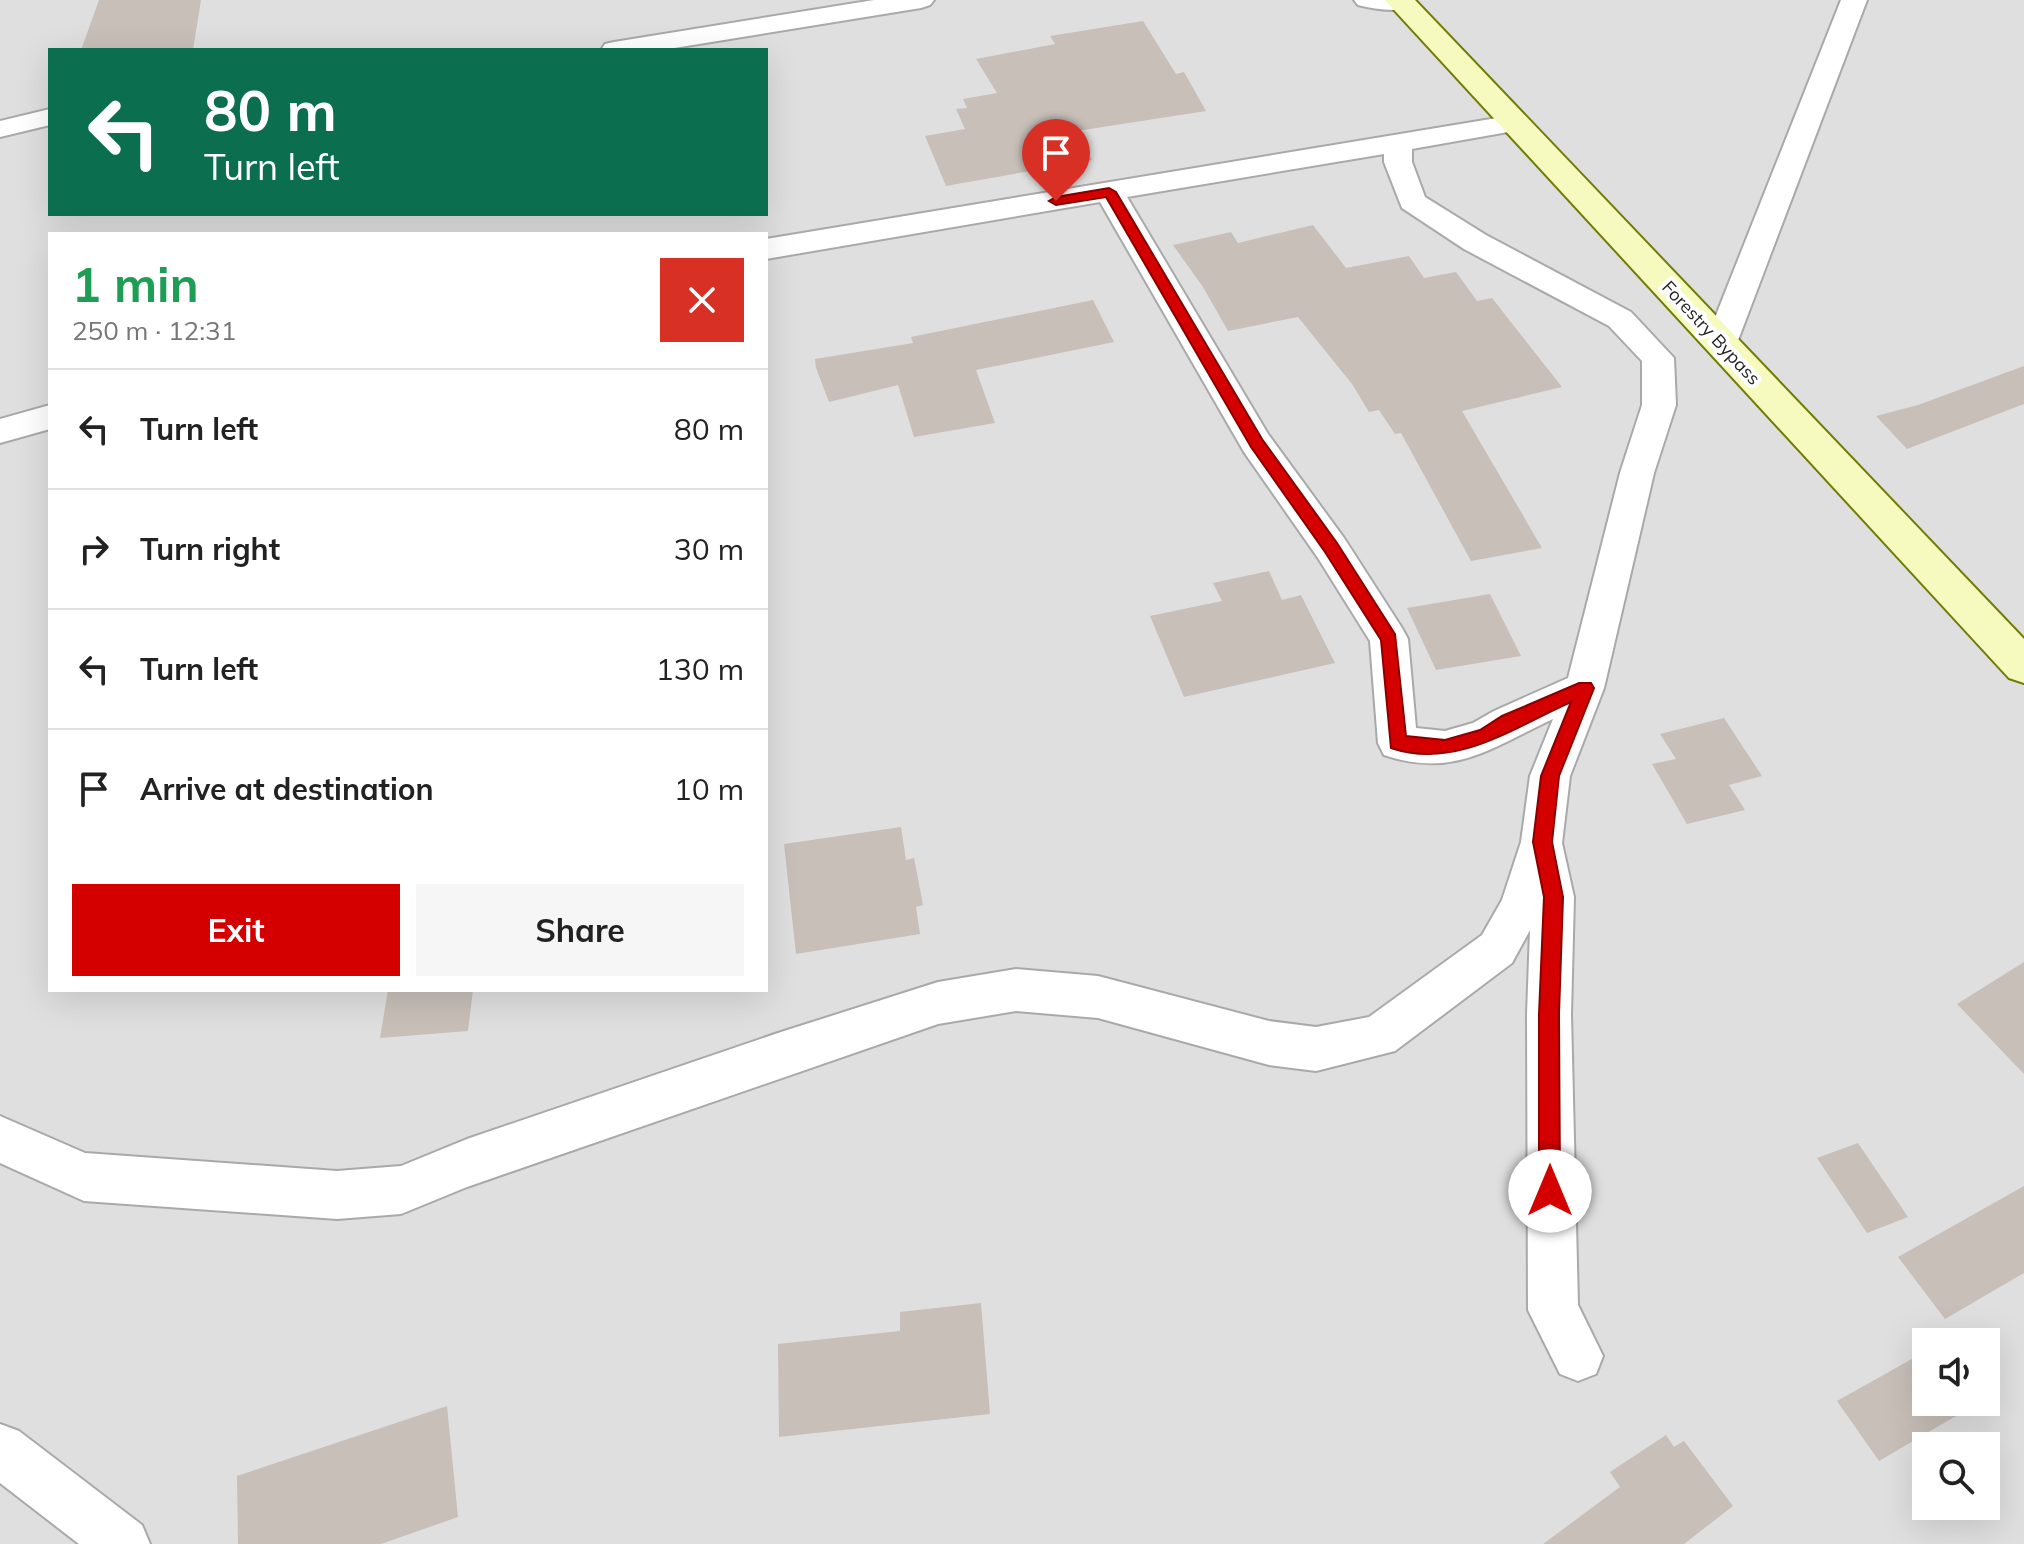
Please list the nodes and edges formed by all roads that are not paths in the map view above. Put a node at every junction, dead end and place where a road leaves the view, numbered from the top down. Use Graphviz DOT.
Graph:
graph roads {
  1 [pos="921,0"];
  2 [pos="1367,0"];
  3 [pos="1854,0"];
  4 [pos="1400,2"];
  5 [pos="626,48"];
  6 [pos="48,117"];
  7 [pos="1515,123"];
  8 [pos="0,129"];
  9 [pos="1398,143"];
  10 [pos="1109,192"];
  11 [pos="768,249"];
  12 [pos="1721,343"];
  13 [pos="48,418"];
  14 [pos="0,431"];
  15 [pos="2024,666"];
  16 [pos="1585,688"];
  17 [pos="1542,842"];
  18 [pos="0,1139"];
  19 [pos="1578,1356"];
  20 [pos="0,1450"];
  21 [pos="123,1544"];
  1 -- 5 [label="street"];
  2 -- 4 [label="street"];
  3 -- 12 [label="street"];
  4 -- 7 [label="street, Forestry Bypass"];
  6 -- 8 [label="street"];
  7 -- 9 [label="street"];
  7 -- 12 [label="street, Forestry Bypass"];
  9 -- 10 [label="street"];
  9 -- 16 [label="street"];
  10 -- 11 [label="street"];
  10 -- 16 [label="street"];
  12 -- 15 [label="street, Forestry Bypass"];
  13 -- 14 [label="street"];
  16 -- 17 [label="street"];
  17 -- 18 [label="street"];
  17 -- 19 [label="street"];
  20 -- 21 [label="street"];
}
